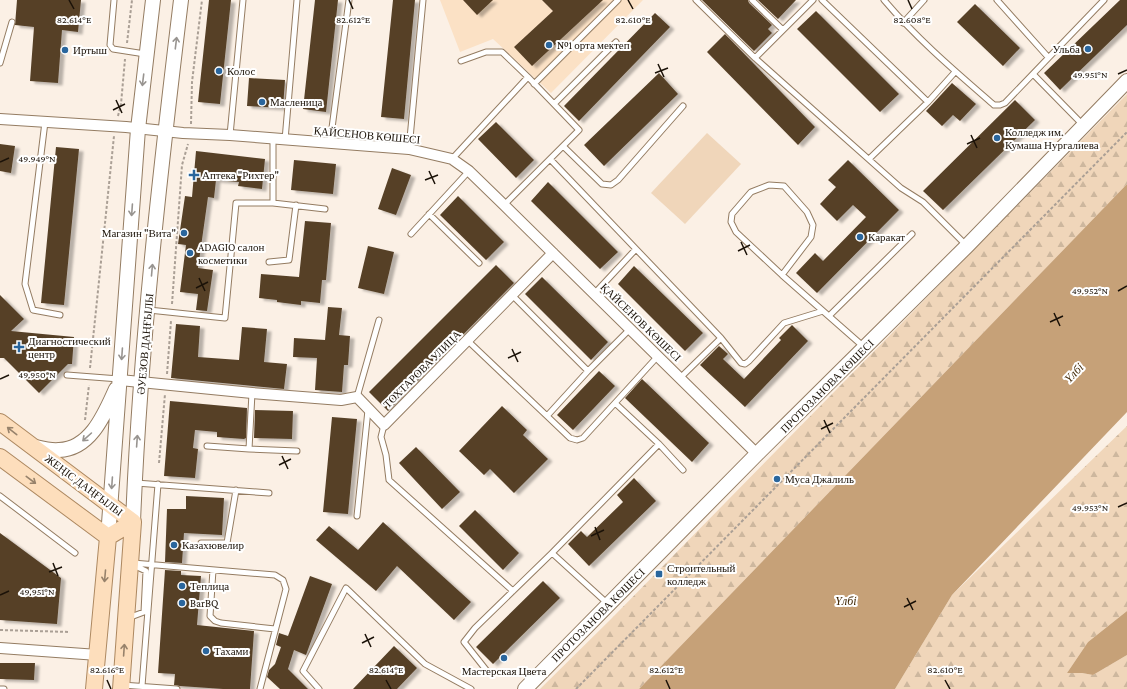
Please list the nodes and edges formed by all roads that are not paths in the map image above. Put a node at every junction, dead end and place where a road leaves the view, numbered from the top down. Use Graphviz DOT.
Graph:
graph roads {
  1 [pos="114,0"];
  2 [pos="153,0"];
  3 [pos="181,0"];
  4 [pos="243,0"];
  5 [pos="297,0"];
  6 [pos="348,0"];
  7 [pos="423,0"];
  8 [pos="618,0"];
  9 [pos="696,0"];
  10 [pos="752,0"];
  11 [pos="813,0"];
  12 [pos="822,0"];
  13 [pos="884,0"];
  14 [pos="924,0"];
  15 [pos="997,0"];
  16 [pos="1104,0"];
  17 [pos="12,22"];
  18 [pos="903,23"];
  19 [pos="783,30"];
  20 [pos="616,42"];
  21 [pos="146,54"];
  22 [pos="1048,57"];
  23 [pos="755,58"];
  24 [pos="461,61"];
  25 [pos="0,63"];
  26 [pos="955,72"];
  27 [pos="1033,74"];
  28 [pos="528,77"];
  29 [pos="1127,81"];
  30 [pos="534,84"];
  31 [pos="928,102"];
  32 [pos="554,104"];
  33 [pos="683,106"];
  34 [pos="0,118"];
  35 [pos="45,122"];
  36 [pos="1084,126"];
  37 [pos="138,129"];
  38 [pos="165,132"];
  39 [pos="230,135"];
  40 [pos="273,139"];
  41 [pos="285,140"];
  42 [pos="330,143"];
  43 [pos="562,146"];
  44 [pos="409,149"];
  45 [pos="452,159"];
  46 [pos="550,159"];
  47 [pos="869,160"];
  48 [pos="469,171"];
  49 [pos="273,202"];
  50 [pos="296,205"];
  51 [pos="504,205"];
  52 [pos="325,209"];
  53 [pos="429,214"];
  54 [pos="411,234"];
  55 [pos="912,234"];
  56 [pos="967,246"];
  57 [pos="636,248"];
  58 [pos="553,253"];
  59 [pos="269,262"];
  60 [pos="479,263"];
  61 [pos="782,275"];
  62 [pos="511,294"];
  63 [pos="594,294"];
  64 [pos="148,310"];
  65 [pos="823,311"];
  66 [pos="60,315"];
  67 [pos="829,316"];
  68 [pos="379,320"];
  69 [pos="124,324"];
  70 [pos="147,326"];
  71 [pos="630,329"];
  72 [pos="721,338"];
  73 [pos="467,340"];
  74 [pos="865,348"];
  75 [pos="658,356"];
  76 [pos="588,371"];
  77 [pos="67,375"];
  78 [pos="680,378"];
  79 [pos="120,380"];
  80 [pos="141,382"];
  81 [pos="252,393"];
  82 [pos="357,397"];
  83 [pos="615,403"];
  84 [pos="368,408"];
  85 [pos="547,416"];
  86 [pos="0,422"];
  87 [pos="384,425"];
  88 [pos="659,444"];
  89 [pos="31,446"];
  90 [pos="207,446"];
  91 [pos="249,449"];
  92 [pos="297,451"];
  93 [pos="757,454"];
  94 [pos="3,461"];
  95 [pos="683,470"];
  96 [pos="135,483"];
  97 [pos="158,484"];
  98 [pos="236,490"];
  99 [pos="269,493"];
  100 [pos="0,496"];
  101 [pos="111,505"];
  102 [pos="357,516"];
  103 [pos="133,522"];
  104 [pos="108,537"];
  105 [pos="201,543"];
  106 [pos="76,553"];
  107 [pos="552,553"];
  108 [pos="130,563"];
  109 [pos="151,565"];
  110 [pos="213,570"];
  111 [pos="513,591"];
  112 [pos="608,605"];
  113 [pos="275,629"];
  114 [pos="0,648"];
  115 [pos="98,655"];
  116 [pos="487,671"];
  117 [pos="142,686"];
  118 [pos="121,687"];
  119 [pos="0,689"];
  120 [pos="4,689"];
  121 [pos="94,689"];
  122 [pos="177,689"];
  123 [pos="260,689"];
  124 [pos="319,689"];
  125 [pos="471,689"];
  126 [pos="525,689"];
  1 -- 21 [label="lane"];
  2 -- 21 [label="main road, ӘУЕЗОВ ДАҢҒЫЛЫ"];
  38 -- 3 [label="main road, ӘУЕЗОВ ДАҢҒЫЛЫ, one-way"];
  4 -- 39 [label="lane"];
  5 -- 41 [label="lane"];
  6 -- 42 [label="lane"];
  7 -- 44 [label="lane"];
  8 -- 30 [label="lane"];
  9 -- 23 [label="lane"];
  10 -- 19 [label="lane"];
  11 -- 19 [label="lane"];
  12 -- 31 [label="lane"];
  13 -- 18 [label="lane"];
  14 -- 18 [label="lane"];
  15 -- 22 [label="lane"];
  16 -- 22 [label="lane"];
  17 -- 25 [label="lane"];
  18 -- 26 [label="lane"];
  19 -- 23 [label="lane"];
  20 -- 32 [label="lane"];
  21 -- 37 [label="main road, ӘУЕЗОВ ДАҢҒЫЛЫ, one-way"];
  22 -- 27 [label="lane"];
  23 -- 47 [label="lane"];
  24 -- 28 [label="lane"];
  26 -- 27 [label="lane"];
  26 -- 31 [label="lane"];
  27 -- 36 [label="lane"];
  28 -- 30 [label="lane"];
  28 -- 45 [label="lane"];
  29 -- 36 [label="main road, ПРОТОЗАНОВА КӨШЕСІ"];
  30 -- 32 [label="lane"];
  31 -- 47 [label="lane"];
  32 -- 43 [label="lane"];
  33 -- 43 [label="lane"];
  34 -- 35 [label="street, ҚАЙСЕНОВ КӨШЕСІ"];
  35 -- 37 [label="street, ҚАЙСЕНОВ КӨШЕСІ"];
  35 -- 66 [label="lane"];
  36 -- 56 [label="main road, ПРОТОЗАНОВА КӨШЕСІ"];
  37 -- 38 [label="street, ҚАЙСЕНОВ КӨШЕСІ"];
  37 -- 69 [label="main road, ӘУЕЗОВ ДАҢҒЫЛЫ, one-way"];
  38 -- 39 [label="street, ҚАЙСЕНОВ КӨШЕСІ"];
  64 -- 38 [label="main road, ӘУЕЗОВ ДАҢҒЫЛЫ, one-way"];
  39 -- 40 [label="street, ҚАЙСЕНОВ КӨШЕСІ"];
  40 -- 41 [label="street, ҚАЙСЕНОВ КӨШЕСІ"];
  40 -- 49 [label="lane"];
  41 -- 42 [label="street, ҚАЙСЕНОВ КӨШЕСІ"];
  42 -- 44 [label="street, ҚАЙСЕНОВ КӨШЕСІ"];
  43 -- 46 [label="lane"];
  44 -- 45 [label="street, ҚАЙСЕНОВ КӨШЕСІ"];
  45 -- 48 [label="street, ҚАЙСЕНОВ КӨШЕСІ"];
  46 -- 51 [label="lane"];
  46 -- 57 [label="lane"];
  47 -- 56 [label="lane"];
  48 -- 51 [label="street, ҚАЙСЕНОВ КӨШЕСІ"];
  48 -- 53 [label="lane"];
  49 -- 50 [label="lane"];
  49 -- 64 [label="lane"];
  50 -- 52 [label="lane"];
  50 -- 59 [label="lane"];
  51 -- 58 [label="street, ҚАЙСЕНОВ КӨШЕСІ"];
  53 -- 54 [label="lane"];
  53 -- 60 [label="lane"];
  55 -- 67 [label="lane"];
  56 -- 74 [label="main road, ПРОТОЗАНОВА КӨШЕСІ"];
  57 -- 63 [label="lane"];
  57 -- 72 [label="lane"];
  58 -- 62 [label="street, ТОХТАРОВА УЛИЦА"];
  58 -- 63 [label="street, ҚАЙСЕНОВ КӨШЕСІ"];
  61 -- 61 [label="lane"];
  61 -- 65 [label="lane"];
  62 -- 73 [label="street, ТОХТАРОВА УЛИЦА"];
  62 -- 76 [label="lane"];
  63 -- 71 [label="street, ҚАЙСЕНОВ КӨШЕСІ"];
  64 -- 70 [label="main road, ӘУЕЗОВ ДАҢҒЫЛЫ"];
  65 -- 67 [label="lane"];
  65 -- 72 [label="lane"];
  67 -- 74 [label="lane"];
  68 -- 82 [label="lane"];
  69 -- 70 [label="main road"];
  69 -- 79 [label="main road, ӘУЕЗОВ ДАҢҒЫЛЫ, one-way"];
  70 -- 80 [label="main road, ӘУЕЗОВ ДАҢҒЫЛЫ"];
  71 -- 75 [label="street, ҚАЙСЕНОВ КӨШЕСІ"];
  71 -- 76 [label="lane"];
  72 -- 78 [label="lane"];
  73 -- 85 [label="lane"];
  73 -- 87 [label="street, ТОХТАРОВА УЛИЦА"];
  74 -- 93 [label="main road, ПРОТОЗАНОВА КӨШЕСІ"];
  75 -- 78 [label="street, ҚАЙСЕНОВ КӨШЕСІ"];
  75 -- 83 [label="lane"];
  76 -- 85 [label="lane"];
  77 -- 79 [label="lane"];
  78 -- 93 [label="street, ҚАЙСЕНОВ КӨШЕСІ"];
  79 -- 80 [label="street"];
  79 -- 89 [label="main road, one-way"];
  79 -- 101 [label="main road, ӘУЕЗОВ ДАҢҒЫЛЫ, one-way"];
  80 -- 81 [label="street"];
  96 -- 80 [label="main road, ӘУЕЗОВ ДАҢҒЫЛЫ, one-way"];
  81 -- 82 [label="street"];
  81 -- 91 [label="lane"];
  82 -- 84 [label="street, ТОХТАРОВА УЛИЦА"];
  83 -- 85 [label="lane"];
  83 -- 88 [label="lane"];
  84 -- 87 [label="street, ТОХТАРОВА УЛИЦА"];
  84 -- 102 [label="lane"];
  89 -- 86 [label="main road, ЖЕҢІС ДАҢҒЫЛЫ, one-way"];
  87 -- 111 [label="lane"];
  88 -- 95 [label="lane"];
  88 -- 107 [label="lane"];
  89 -- 101 [label="main road, ЖЕҢІС ДАҢҒЫЛЫ"];
  90 -- 91 [label="lane"];
  91 -- 92 [label="lane"];
  93 -- 112 [label="main road, ПРОТОЗАНОВА КӨШЕСІ"];
  94 -- 104 [label="main road, one-way"];
  96 -- 97 [label="lane"];
  96 -- 103 [label="main road, ӘУЕЗОВ ДАҢҒЫЛЫ"];
  97 -- 98 [label="lane"];
  97 -- 109 [label="lane"];
  98 -- 99 [label="lane"];
  98 -- 105 [label="lane"];
  100 -- 106 [label="lane"];
  101 -- 103 [label="main road, ЖЕҢІС ДАҢҒЫЛЫ"];
  101 -- 104 [label="main road, ӘУЕЗОВ ДАҢҒЫЛЫ"];
  103 -- 104 [label="main road, ЖЕҢІС ДАҢҒЫЛЫ"];
  103 -- 108 [label="main road, ӘУЕЗОВ ДАҢҒЫЛЫ"];
  104 -- 115 [label="main road, ӘУЕЗОВ ДАҢҒЫЛЫ, one-way"];
  107 -- 111 [label="lane"];
  107 -- 112 [label="lane"];
  108 -- 109 [label="lane"];
  118 -- 108 [label="main road, ӘУЕЗОВ ДАҢҒЫЛЫ, one-way"];
  109 -- 110 [label="lane"];
  109 -- 117 [label="lane"];
  110 -- 113 [label="lane"];
  110 -- 113 [label="lane"];
  111 -- 116 [label="lane"];
  112 -- 126 [label="main road, ПРОТОЗАНОВА КӨШЕСІ"];
  113 -- 123 [label="lane"];
  114 -- 115 [label="street"];
  115 -- 121 [label="main road, ӘУЕЗОВ ДАҢҒЫЛЫ"];
  117 -- 118 [label="lane"];
  117 -- 122 [label="lane"];
  119 -- 120 [label="lane"];
  124 -- 125 [label="lane"];
}
